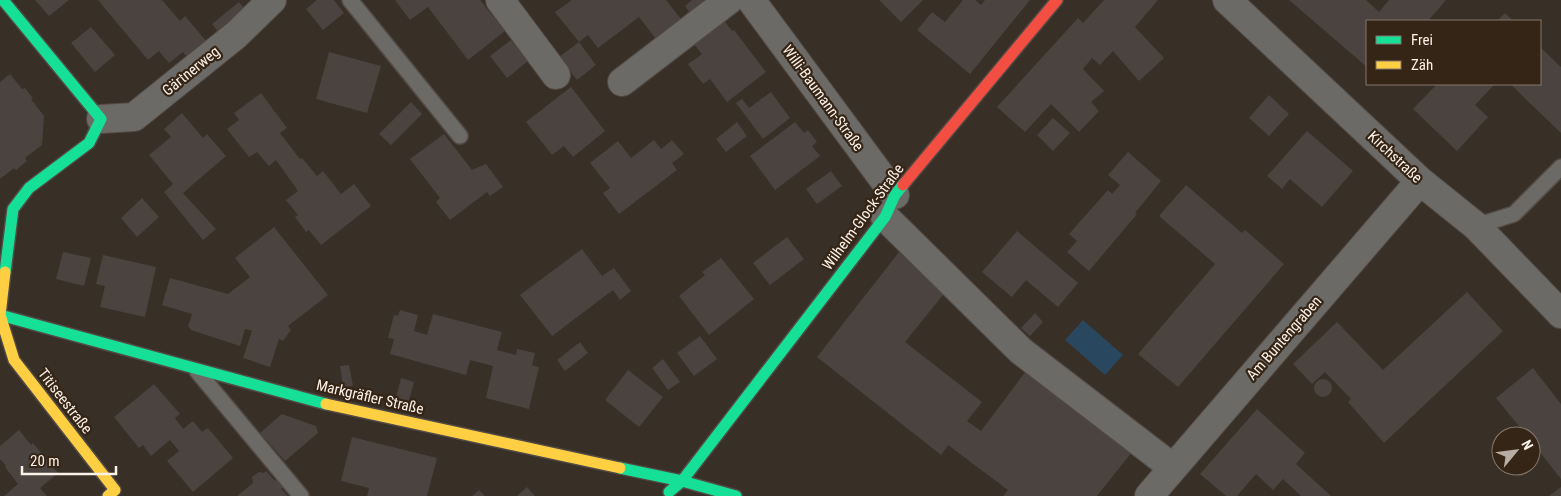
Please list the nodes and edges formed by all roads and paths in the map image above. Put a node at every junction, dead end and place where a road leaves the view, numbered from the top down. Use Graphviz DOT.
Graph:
graph roads {
  1 [pos="3,0"];
  2 [pos="272,0"];
  3 [pos="350,0"];
  4 [pos="500,0"];
  5 [pos="729,0"];
  6 [pos="751,0"];
  7 [pos="1057,0"];
  8 [pos="1228,0"];
  9 [pos="556,76"];
  10 [pos="622,82"];
  11 [pos="100,119"];
  12 [pos="460,136"];
  13 [pos="1561,167"];
  14 [pos="1420,181"];
  15 [pos="890,206"];
  16 [pos="1476,226"];
  17 [pos="1561,314"];
  18 [pos="0,315"];
  19 [pos="195,368"];
  20 [pos="1172,467"];
  21 [pos="682,481"];
  22 [pos="108,496"];
  23 [pos="301,496"];
  24 [pos="664,496"];
  25 [pos="736,496"];
  26 [pos="1149,496"];
  1 -- 11 [label="street"];
  2 -- 11 [label="street, Gärtnerweg"];
  3 -- 12 [label="lane"];
  4 -- 9 [label="street"];
  5 -- 10 [label="street"];
  6 -- 15 [label="street, Willi-Baumann-Straße"];
  7 -- 15 [label="street, Wilhelm-Glock-Straße"];
  8 -- 14 [label="street, Kirchstraße"];
  11 -- 18 [label="street"];
  13 -- 16 [label="lane"];
  14 -- 16 [label="street, Kirchstraße"];
  14 -- 20 [label="street, Am Buntengraben"];
  15 -- 20 [label="street, Willi-Baumann-Straße"];
  15 -- 21 [label="street, Wilhelm-Glock-Straße"];
  16 -- 17 [label="street, Kirchstraße"];
  18 -- 19 [label="street, Markgräfler Straße"];
  18 -- 22 [label="street, Titiseestraße"];
  19 -- 21 [label="street, Markgräfler Straße"];
  19 -- 23 [label="lane"];
  20 -- 26 [label="street, Am Buntengraben"];
  21 -- 24 [label="street, Wilhelm-Glock-Straße"];
  21 -- 25 [label="street, Markgräfler Straße"];
}
